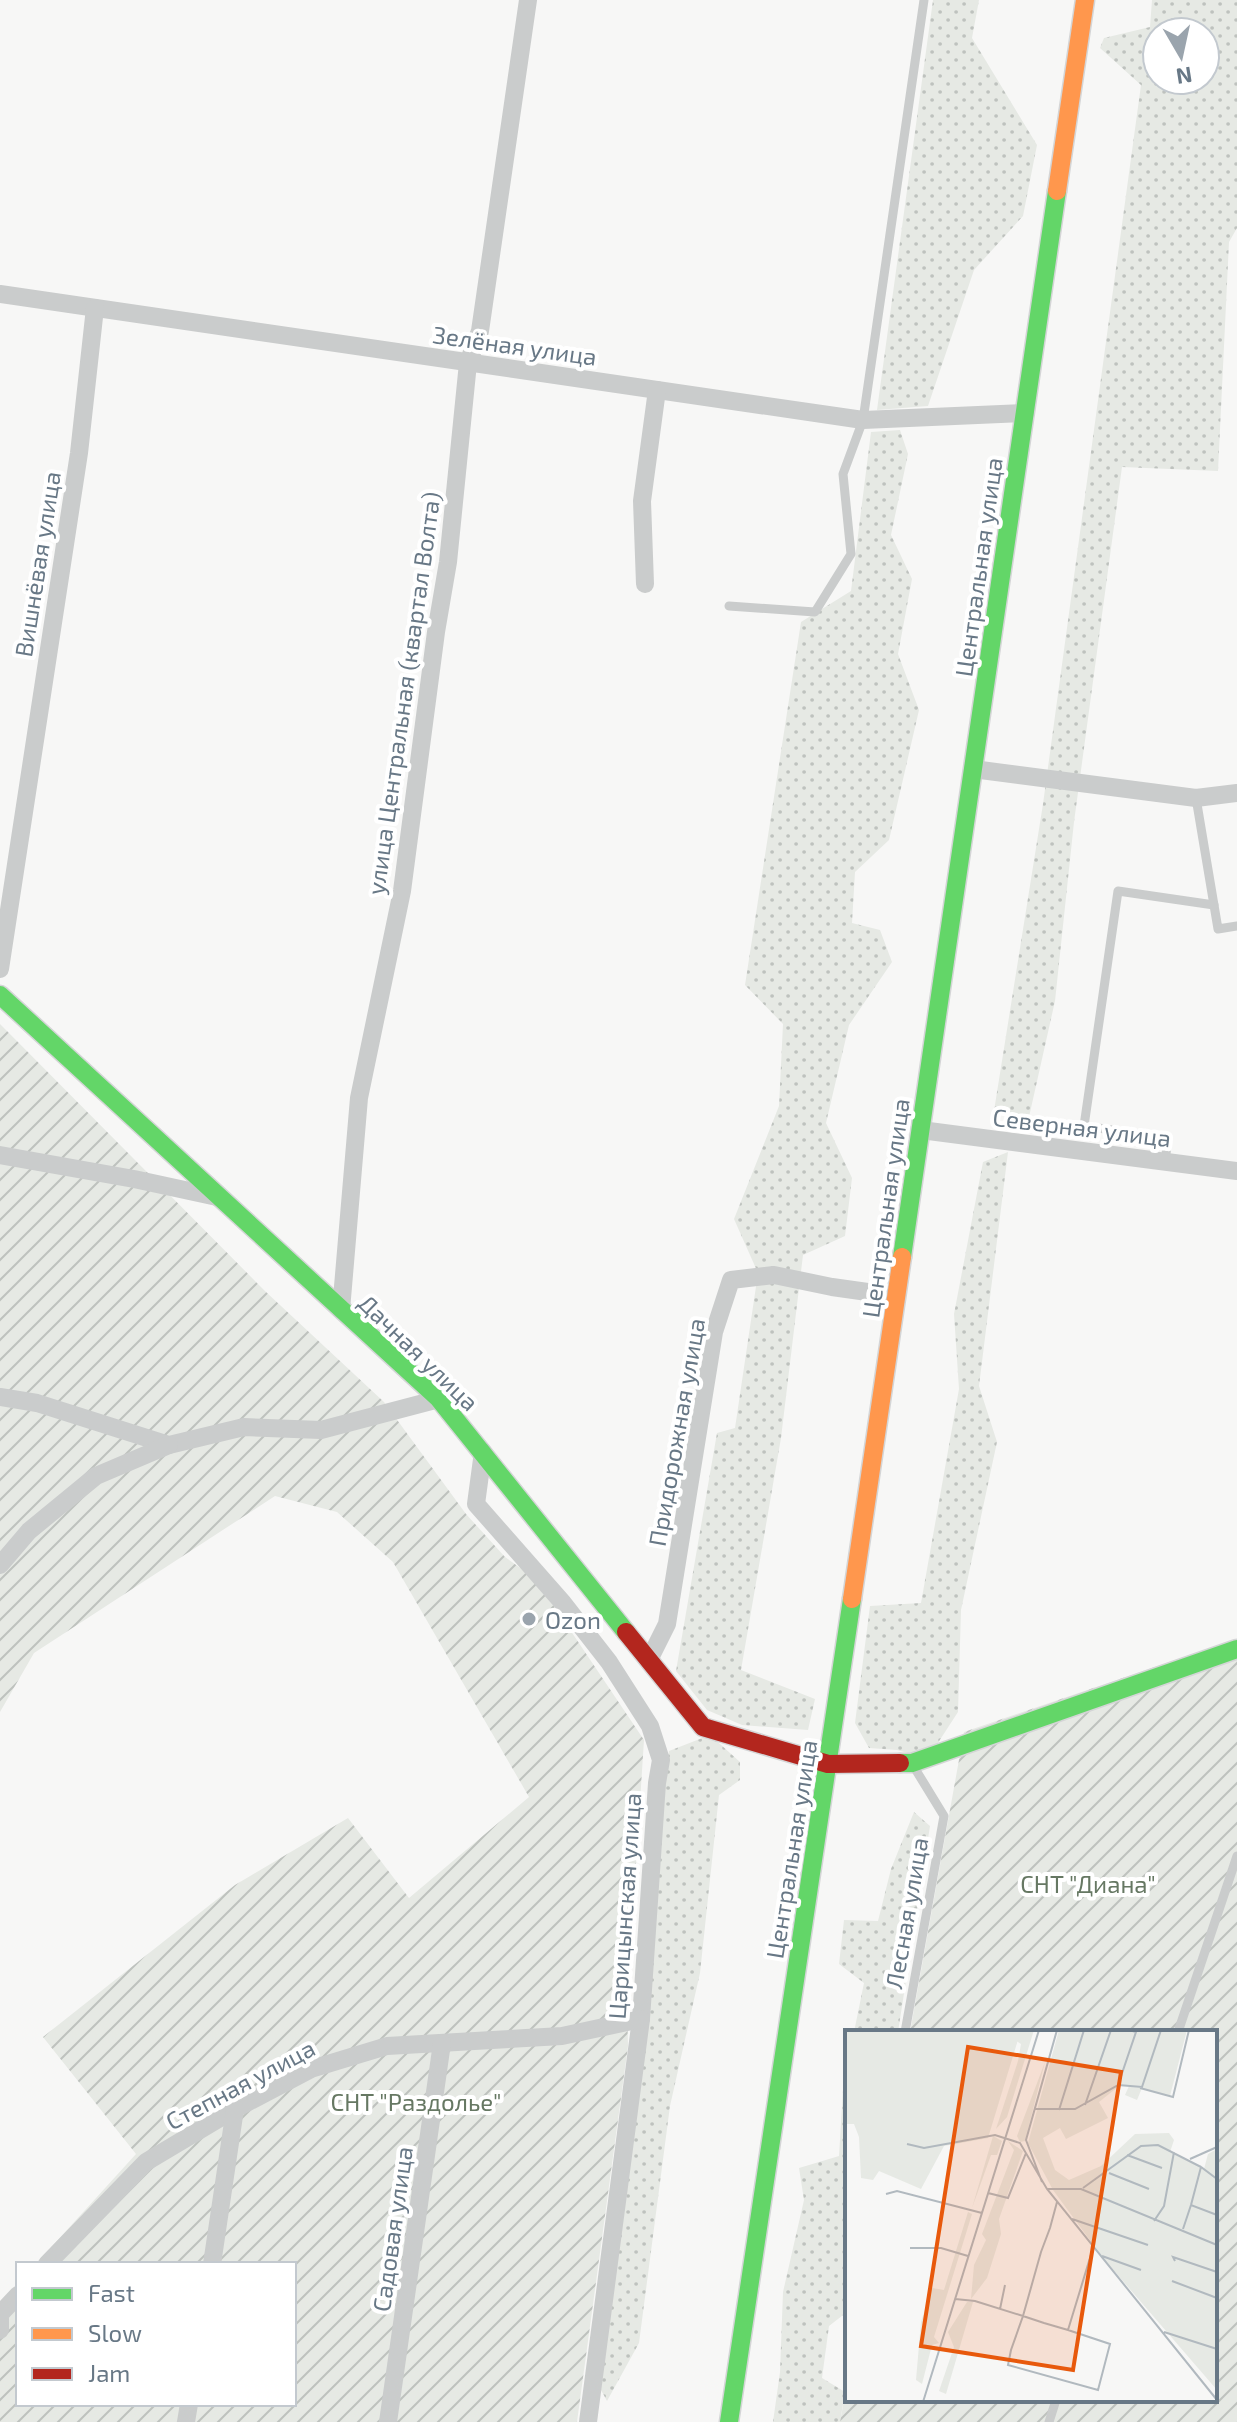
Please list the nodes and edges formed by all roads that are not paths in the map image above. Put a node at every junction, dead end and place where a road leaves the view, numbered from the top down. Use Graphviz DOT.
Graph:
graph roads {
  1 [pos="528,0"];
  2 [pos="924,0"];
  3 [pos="1085,0"];
  4 [pos="0,294"];
  5 [pos="95,308"];
  6 [pos="468,363"];
  7 [pos="657,390"];
  8 [pos="1025,413"];
  9 [pos="863,420"];
  10 [pos="645,584"];
  11 [pos="729,606"];
  12 [pos="973,769"];
  13 [pos="1237,793"];
  14 [pos="1196,798"];
  15 [pos="1214,905"];
  16 [pos="1237,926"];
  17 [pos="0,969"];
  18 [pos="0,995"];
  19 [pos="921,1130"];
  20 [pos="0,1155"];
  21 [pos="1165,1162"];
  22 [pos="1237,1171"];
  23 [pos="220,1198"];
  24 [pos="896,1296"];
  25 [pos="341,1310"];
  26 [pos="0,1397"];
  27 [pos="439,1399"];
  28 [pos="169,1445"];
  29 [pos="483,1452"];
  30 [pos="0,1565"];
  31 [pos="1237,1649"];
  32 [pos="649,1660"];
  33 [pos="912,1763"];
  34 [pos="828,1764"];
  35 [pos="1237,1856"];
  36 [pos="641,2019"];
  37 [pos="905,2030"];
  38 [pos="1179,2030"];
  39 [pos="442,2043"];
  40 [pos="235,2109"];
  41 [pos="49,2262"];
  42 [pos="212,2262"];
  43 [pos="16,2297"];
  44 [pos="0,2314"];
  45 [pos="0,2330"];
  46 [pos="1055,2402"];
  47 [pos="388,2422"];
  48 [pos="588,2422"];
  49 [pos="729,2422"];
  50 [pos="1049,2422"];
  1 -- 6 [label="street, улица Центральная (квартал Волта)"];
  2 -- 9 [label="lane"];
  3 -- 8 [label="street, Центральная улица"];
  4 -- 5 [label="street, Зелёная улица"];
  5 -- 6 [label="street, Зелёная улица"];
  5 -- 17 [label="street, Вишнёвая улица"];
  6 -- 7 [label="street, Зелёная улица"];
  6 -- 25 [label="street, улица Центральная (квартал Волта)"];
  7 -- 9 [label="street, Зелёная улица"];
  7 -- 10 [label="street"];
  8 -- 9 [label="street, Зелёная улица"];
  8 -- 12 [label="street, Центральная улица"];
  9 -- 11 [label="lane"];
  12 -- 14 [label="street"];
  12 -- 19 [label="street, Центральная улица"];
  13 -- 14 [label="street"];
  14 -- 15 [label="lane"];
  15 -- 16 [label="lane"];
  15 -- 21 [label="lane"];
  18 -- 23 [label="street, Дачная улица"];
  19 -- 21 [label="street, Северная улица"];
  19 -- 24 [label="street, Центральная улица"];
  20 -- 23 [label="street"];
  21 -- 22 [label="street, Северная улица"];
  23 -- 25 [label="street, Дачная улица"];
  24 -- 32 [label="street, Придорожная улица"];
  24 -- 34 [label="street, Центральная улица"];
  25 -- 27 [label="street, Дачная улица"];
  26 -- 28 [label="street"];
  27 -- 28 [label="street"];
  27 -- 29 [label="street, Дачная улица"];
  28 -- 30 [label="street"];
  29 -- 32 [label="street, Дачная улица"];
  29 -- 36 [label="street, Царицынская улица"];
  31 -- 33 [label="street, Дачная улица"];
  32 -- 34 [label="street, Дачная улица"];
  33 -- 34 [label="street, Дачная улица"];
  33 -- 37 [label="lane, Лесная улица"];
  34 -- 49 [label="street, Центральная улица"];
  35 -- 38 [label="lane"];
  36 -- 39 [label="street, Степная улица"];
  36 -- 48 [label="street, Царицынская улица"];
  39 -- 40 [label="street, Степная улица"];
  39 -- 47 [label="street, Садовая улица"];
  40 -- 41 [label="street, Степная улица"];
  40 -- 42 [label="street"];
  43 -- 44 [label="street"];
  44 -- 45 [label="street"];
  46 -- 50 [label="lane"];
}
